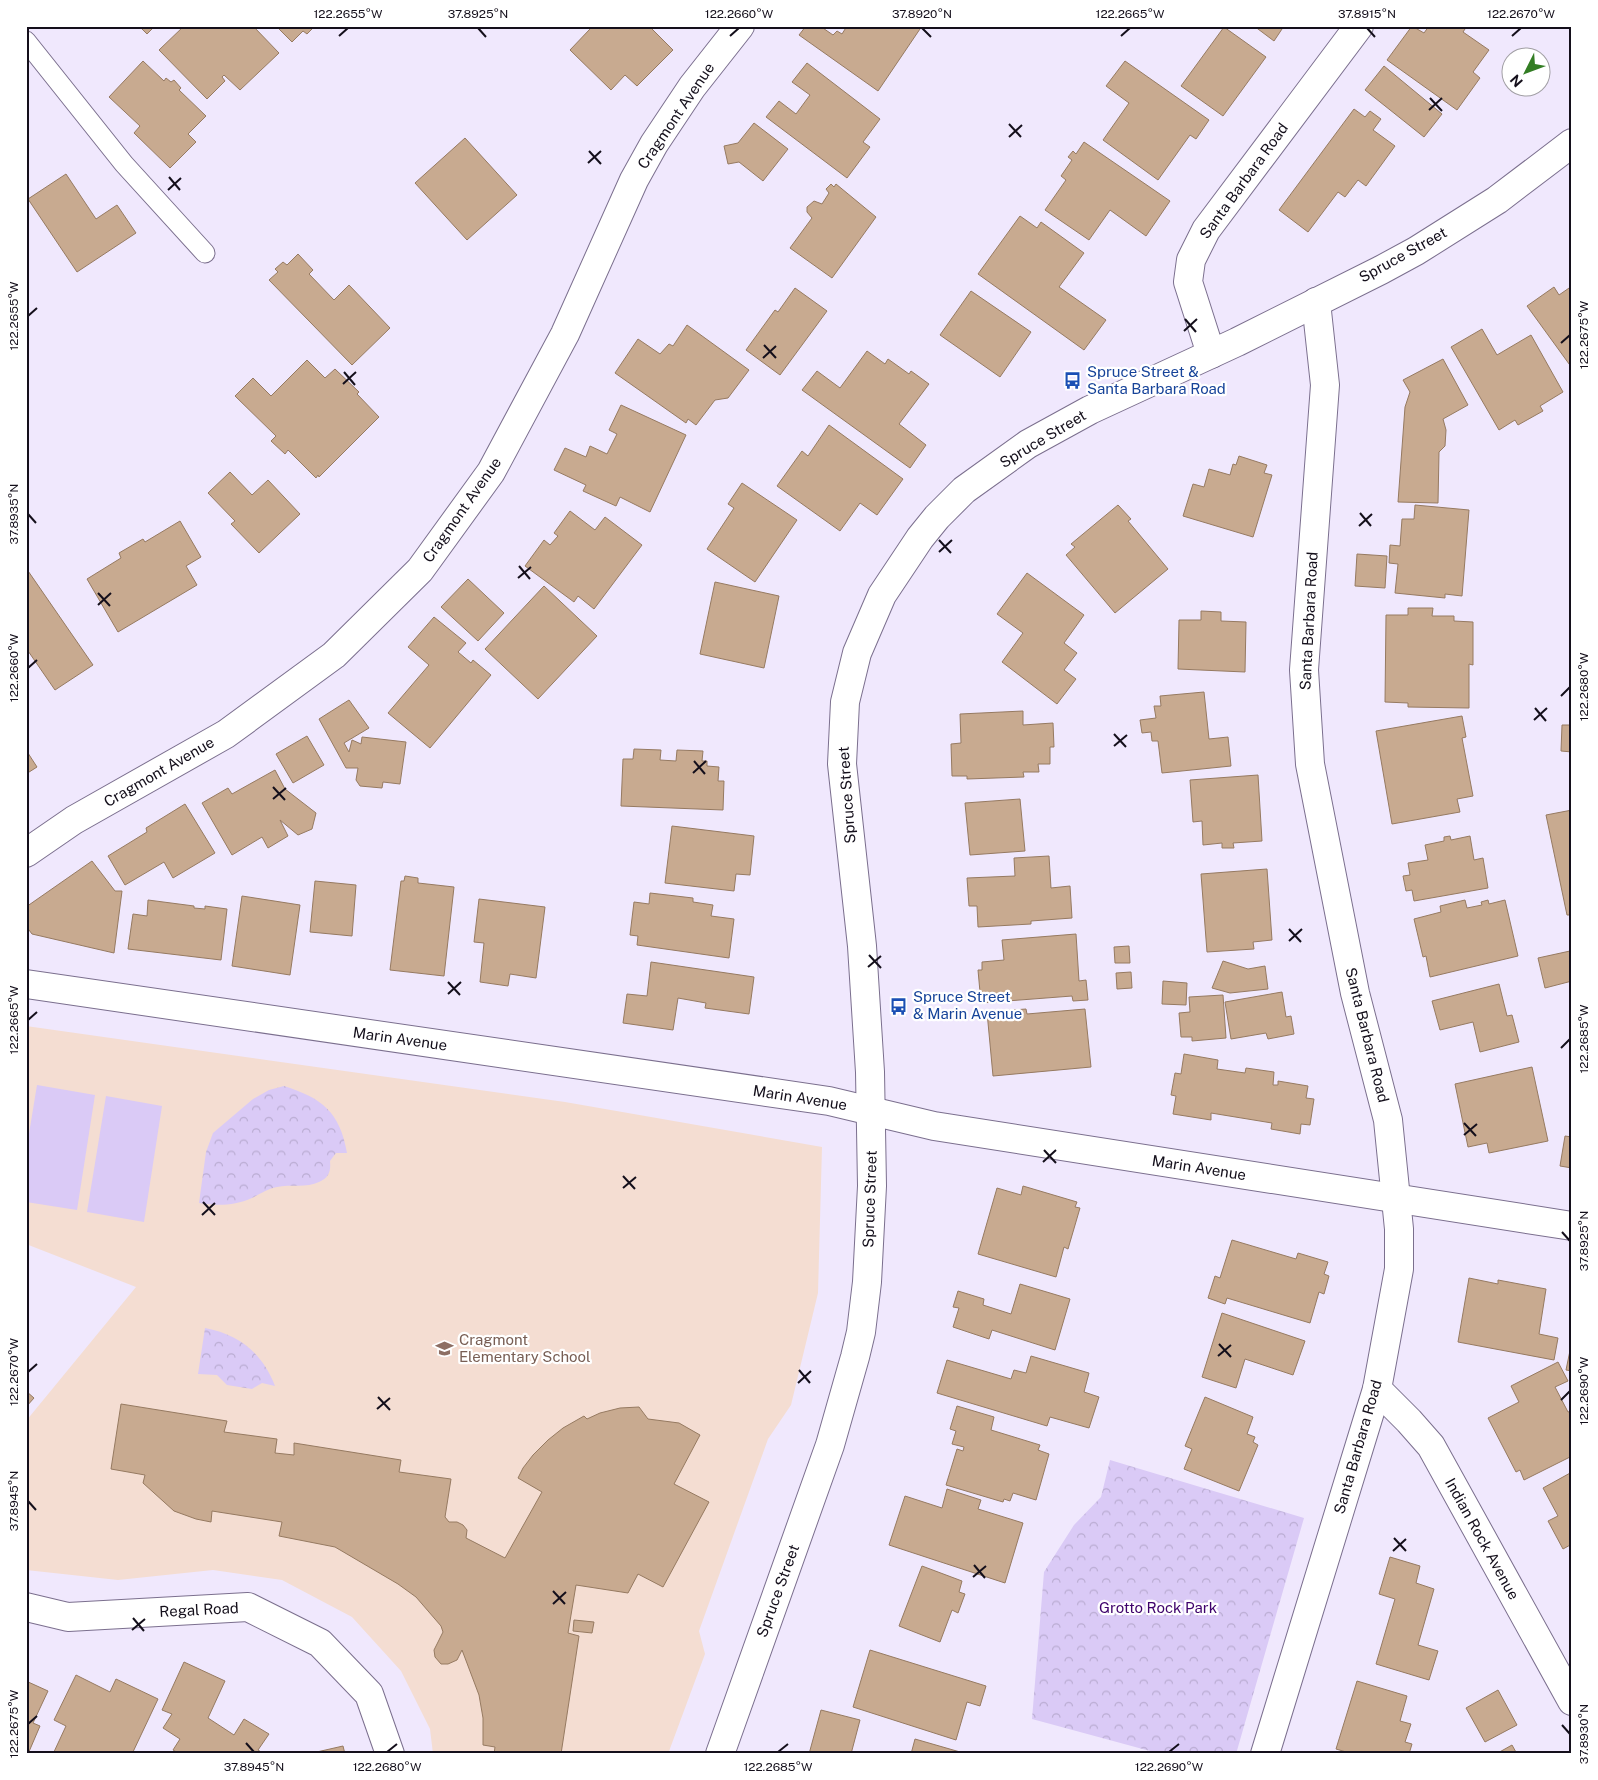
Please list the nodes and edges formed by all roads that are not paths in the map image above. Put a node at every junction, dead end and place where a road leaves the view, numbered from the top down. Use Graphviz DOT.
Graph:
graph roads {
  1 [pos="740,26"];
  2 [pos="1358,26"];
  3 [pos="26,41"];
  4 [pos="1572,143"];
  5 [pos="205,253"];
  6 [pos="1316,302"];
  7 [pos="1210,354"];
  8 [pos="26,853"];
  9 [pos="26,984"];
  10 [pos="870,1111"];
  11 [pos="1396,1199"];
  12 [pos="1572,1226"];
  13 [pos="1376,1389"];
  14 [pos="26,1607"];
  15 [pos="1572,1701"];
  16 [pos="390,1754"];
  17 [pos="720,1754"];
  18 [pos="1265,1754"];
  1 -- 8 [label="street, Cragmont Avenue"];
  2 -- 7 [label="street, Santa Barbara Road"];
  3 -- 5 [label="lane"];
  4 -- 6 [label="street, Spruce Street"];
  6 -- 7 [label="street, Spruce Street"];
  6 -- 11 [label="street, Santa Barbara Road"];
  7 -- 10 [label="street, Spruce Street"];
  9 -- 10 [label="street, Marin Avenue"];
  10 -- 11 [label="street, Marin Avenue"];
  10 -- 17 [label="street, Spruce Street"];
  11 -- 12 [label="street, Marin Avenue"];
  11 -- 13 [label="street, Santa Barbara Road"];
  13 -- 15 [label="street, Indian Rock Avenue"];
  13 -- 18 [label="street, Santa Barbara Road"];
  14 -- 16 [label="street, Regal Road"];
}
